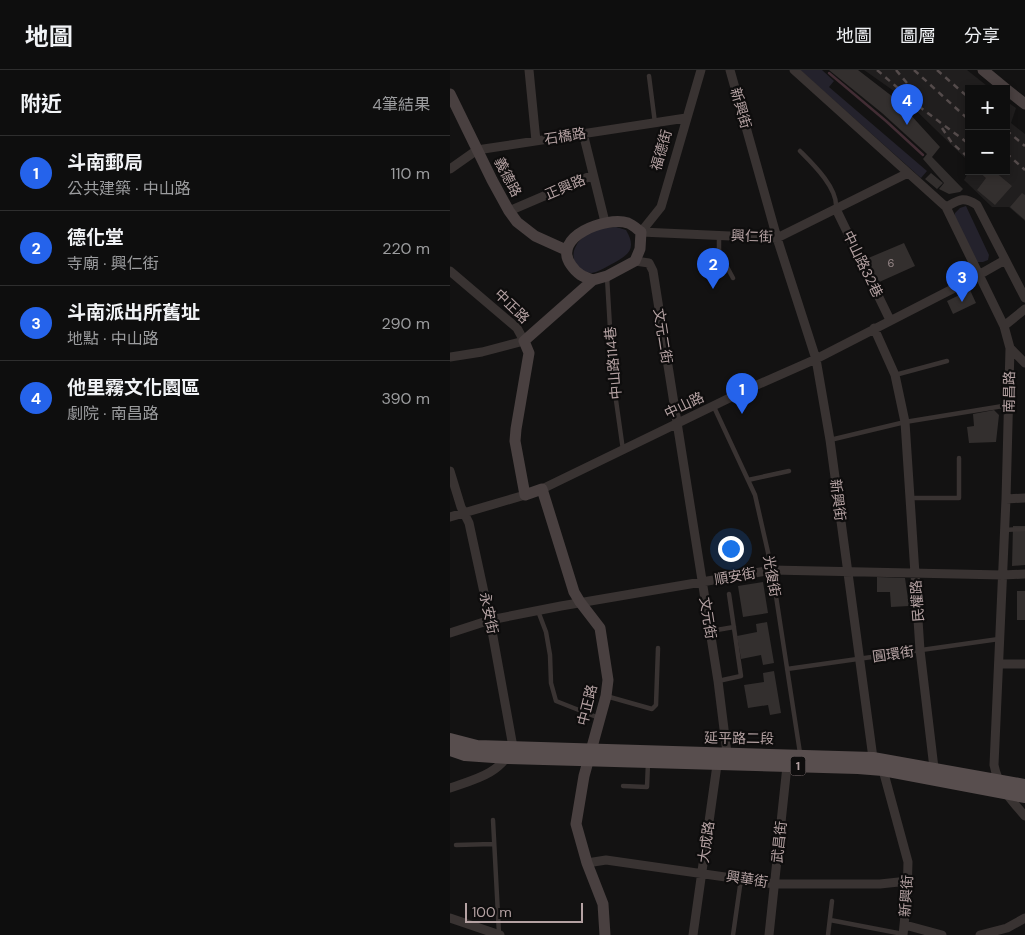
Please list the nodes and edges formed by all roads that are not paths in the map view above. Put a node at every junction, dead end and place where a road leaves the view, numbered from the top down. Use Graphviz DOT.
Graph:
graph roads {
  1 [pos="529,70"];
  2 [pos="701,70"];
  3 [pos="730,70"];
  4 [pos="794,70"];
  5 [pos="983,70"];
  6 [pos="649,76"];
  7 [pos="1001,85"];
  8 [pos="1010,92"];
  9 [pos="450,94"];
  10 [pos="1025,104"];
  11 [pos="686,118"];
  12 [pos="655,123"];
  13 [pos="583,133"];
  14 [pos="536,141"];
  15 [pos="477,150"];
  16 [pos="800,151"];
  17 [pos="450,169"];
  18 [pos="908,172"];
  19 [pos="593,175"];
  20 [pos="946,207"];
  21 [pos="836,209"];
  22 [pos="509,211"];
  23 [pos="605,222"];
  24 [pos="641,232"];
  25 [pos="719,235"];
  26 [pos="778,238"];
  27 [pos="566,250"];
  28 [pos="1005,260"];
  29 [pos="635,261"];
  30 [pos="450,271"];
  31 [pos="978,275"];
  32 [pos="607,276"];
  33 [pos="733,278"];
  34 [pos="593,280"];
  35 [pos="1025,298"];
  36 [pos="1025,309"];
  37 [pos="890,320"];
  38 [pos="1004,326"];
  39 [pos="874,328"];
  40 [pos="524,341"];
  41 [pos="1010,348"];
  42 [pos="450,358"];
  43 [pos="816,359"];
  44 [pos="947,361"];
  45 [pos="1025,362"];
  46 [pos="895,374"];
  47 [pos="1009,405"];
  48 [pos="714,407"];
  49 [pos="905,422"];
  50 [pos="677,425"];
  51 [pos="830,440"];
  52 [pos="623,450"];
  53 [pos="959,458"];
  54 [pos="450,471"];
  55 [pos="789,471"];
  56 [pos="748,480"];
  57 [pos="542,489"];
  58 [pos="525,495"];
  59 [pos="910,498"];
  60 [pos="1025,498"];
  61 [pos="1006,499"];
  62 [pos="464,513"];
  63 [pos="450,517"];
  64 [pos="1025,529"];
  65 [pos="1004,530"];
  66 [pos="772,570"];
  67 [pos="847,571"];
  68 [pos="915,573"];
  69 [pos="1025,574"];
  70 [pos="1002,575"];
  71 [pos="702,582"];
  72 [pos="729,594"];
  73 [pos="580,602"];
  74 [pos="538,611"];
  75 [pos="490,620"];
  76 [pos="734,627"];
  77 [pos="709,631"];
  78 [pos="450,633"];
  79 [pos="1000,639"];
  80 [pos="658,648"];
  81 [pos="920,650"];
  82 [pos="860,659"];
  83 [pos="999,664"];
  84 [pos="1025,664"];
  85 [pos="787,669"];
  86 [pos="718,681"];
  87 [pos="606,696"];
  88 [pos="600,718"];
  89 [pos="450,739"];
  90 [pos="450,750"];
  91 [pos="727,752"];
  92 [pos="511,753"];
  93 [pos="589,755"];
  94 [pos="801,755"];
  95 [pos="873,758"];
  96 [pos="648,762"];
  97 [pos="717,765"];
  98 [pos="787,766"];
  99 [pos="883,770"];
  100 [pos="933,773"];
  101 [pos="997,780"];
  102 [pos="1025,785"];
  103 [pos="623,786"];
  104 [pos="450,788"];
  105 [pos="1006,793"];
  106 [pos="1025,797"];
  107 [pos="1025,816"];
  108 [pos="492,820"];
  109 [pos="494,844"];
  110 [pos="456,845"];
  111 [pos="587,863"];
  112 [pos="701,872"];
  113 [pos="741,878"];
  114 [pos="908,881"];
  115 [pos="774,884"];
  116 [pos="832,901"];
  117 [pos="450,918"];
  118 [pos="1025,918"];
  119 [pos="830,920"];
  120 [pos="904,925"];
  121 [pos="1008,932"];
  122 [pos="499,935"];
  123 [pos="605,935"];
  124 [pos="693,935"];
  125 [pos="733,935"];
  126 [pos="769,935"];
  127 [pos="828,935"];
  128 [pos="903,935"];
  129 [pos="942,935"];
  130 [pos="980,935"];
  1 -- 14 [label="street"];
  2 -- 11 [label="street, 福德街"];
  3 -- 26 [label="street, 新興街"];
  4 -- 18 [label="street, 南昌路"];
  5 -- 7 [label="main road"];
  6 -- 12 [label="lane"];
  8 -- 10 [label="main road"];
  9 -- 15 [label="main road, 義德路"];
  11 -- 12 [label="street, 石橋路"];
  11 -- 24 [label="street, 福德街"];
  12 -- 13 [label="street, 石橋路"];
  13 -- 14 [label="street, 石橋路"];
  13 -- 19 [label="street"];
  14 -- 15 [label="street, 石橋路"];
  15 -- 17 [label="street, 石橋路"];
  15 -- 22 [label="main road, 義德路"];
  16 -- 21 [label="lane"];
  18 -- 20 [label="street, 南昌路"];
  18 -- 21 [label="street, 興仁街"];
  19 -- 22 [label="street, 正興路"];
  19 -- 23 [label="street"];
  20 -- 28 [label="street"];
  20 -- 31 [label="street, 南昌路"];
  21 -- 26 [label="street, 興仁街"];
  21 -- 37 [label="street, 中山路32巷"];
  22 -- 27 [label="main road, 義德路"];
  23 -- 24 [label="main road"];
  23 -- 27 [label="main road"];
  24 -- 25 [label="street, 興仁街"];
  24 -- 29 [label="main road, 福德街"];
  25 -- 26 [label="street, 興仁街"];
  25 -- 33 [label="lane"];
  26 -- 43 [label="street, 新興街"];
  27 -- 34 [label="main road"];
  28 -- 31 [label="street, 中山路"];
  28 -- 35 [label="street"];
  29 -- 32 [label="main road"];
  29 -- 50 [label="street, 文元二街"];
  30 -- 40 [label="street, 中正路"];
  31 -- 37 [label="street, 中山路"];
  31 -- 38 [label="street, 南昌路"];
  32 -- 34 [label="main road"];
  32 -- 52 [label="lane, 中山路114巷"];
  34 -- 40 [label="main road"];
  36 -- 38 [label="street"];
  37 -- 39 [label="street, 中山路"];
  38 -- 41 [label="street, 南昌路"];
  39 -- 43 [label="street, 中山路"];
  39 -- 46 [label="street, 民權路"];
  40 -- 42 [label="street"];
  40 -- 58 [label="main road, 中正路"];
  41 -- 45 [label="street"];
  41 -- 47 [label="street, 南昌路"];
  43 -- 48 [label="street, 中山路"];
  43 -- 51 [label="street, 新興街"];
  44 -- 46 [label="lane"];
  46 -- 49 [label="street, 民權路"];
  47 -- 49 [label="lane"];
  47 -- 61 [label="street, 南昌路"];
  48 -- 50 [label="street, 中山路"];
  48 -- 56 [label="lane, 光復街"];
  49 -- 51 [label="lane"];
  49 -- 59 [label="street, 民權路"];
  50 -- 52 [label="street, 中山路"];
  50 -- 71 [label="street, 文元街"];
  51 -- 67 [label="street, 新興街"];
  52 -- 57 [label="street, 中山路"];
  53 -- 59 [label="lane"];
  54 -- 62 [label="street, 永安街"];
  55 -- 56 [label="lane"];
  56 -- 66 [label="lane, 光復街"];
  57 -- 58 [label="main road, 中山路"];
  57 -- 73 [label="main road, 中正路"];
  58 -- 62 [label="street, 中山路"];
  59 -- 68 [label="street, 民權路"];
  60 -- 61 [label="street"];
  61 -- 65 [label="street, 南昌路"];
  62 -- 63 [label="street, 中山路"];
  62 -- 75 [label="street, 永安街"];
  64 -- 65 [label="lane"];
  65 -- 70 [label="street, 南昌路"];
  66 -- 67 [label="street, 順安街"];
  66 -- 71 [label="street, 順安街"];
  66 -- 85 [label="lane, 光復街"];
  67 -- 68 [label="street, 順安街"];
  67 -- 82 [label="street, 新興街"];
  68 -- 70 [label="street, 順安街"];
  68 -- 81 [label="street, 民權路"];
  69 -- 70 [label="street, 順安街"];
  70 -- 79 [label="street, 南昌路"];
  71 -- 73 [label="street, 順安街"];
  71 -- 77 [label="street, 文元街"];
  72 -- 76 [label="lane"];
  73 -- 74 [label="street, 順安街"];
  73 -- 87 [label="main road, 中正路"];
  74 -- 75 [label="street, 順安街"];
  74 -- 88 [label="lane"];
  75 -- 78 [label="street, 順安街"];
  75 -- 92 [label="street, 永安街"];
  76 -- 77 [label="lane"];
  76 -- 86 [label="lane"];
  77 -- 86 [label="street, 文元街"];
  79 -- 81 [label="lane, 圓環街"];
  79 -- 83 [label="street, 南昌路"];
  80 -- 87 [label="lane"];
  81 -- 82 [label="lane, 圓環街"];
  81 -- 100 [label="street, 民權路"];
  82 -- 85 [label="lane, 圓環街"];
  82 -- 95 [label="street, 新興街"];
  83 -- 84 [label="street"];
  83 -- 101 [label="street, 南昌路"];
  85 -- 94 [label="lane, 光復街"];
  86 -- 91 [label="street, 文元街"];
  87 -- 88 [label="main road, 中正路"];
  88 -- 93 [label="main road, 中正路"];
  89 -- 92 [label="main road, 延平路二段 / 1"];
  90 -- 92 [label="main road, 延平路二段 / 1"];
  91 -- 93 [label="main road, 延平路二段 / 1"];
  91 -- 94 [label="main road, 延平路二段 / 1"];
  91 -- 97 [label="street, 大成路"];
  92 -- 93 [label="main road, 延平路二段 / 1"];
  92 -- 104 [label="street"];
  93 -- 96 [label="main road, 延平路二段 / 1"];
  93 -- 111 [label="main road, 中正路"];
  94 -- 95 [label="main road, 延平路二段 / 1"];
  94 -- 98 [label="street"];
  95 -- 99 [label="street, 新興街"];
  95 -- 100 [label="main road, 延平路二段 / 1"];
  96 -- 97 [label="main road, 延平路二段 / 1"];
  96 -- 103 [label="lane"];
  97 -- 98 [label="main road, 延平路二段 / 1"];
  97 -- 112 [label="street, 大成路"];
  98 -- 99 [label="main road, 延平路二段 / 1"];
  98 -- 115 [label="street, 武昌街"];
  99 -- 100 [label="main road, 延平路二段 / 1"];
  99 -- 114 [label="street, 新興街"];
  100 -- 101 [label="main road, 延平路二段 / 1"];
  100 -- 105 [label="main road, 延平路二段 / 1"];
  101 -- 102 [label="main road, 延平路二段 / 1"];
  101 -- 105 [label="street, 南昌路"];
  105 -- 106 [label="main road, 延平路二段 / 1"];
  105 -- 107 [label="street, 南昌路"];
  108 -- 109 [label="lane"];
  109 -- 110 [label="lane"];
  109 -- 122 [label="lane"];
  111 -- 112 [label="street, 興華街"];
  111 -- 123 [label="main road, 中正路"];
  112 -- 113 [label="street, 興華街"];
  112 -- 124 [label="street, 大成路"];
  113 -- 115 [label="street, 興華街"];
  113 -- 125 [label="lane"];
  114 -- 115 [label="street, 興華街"];
  114 -- 120 [label="street, 新興街"];
  115 -- 126 [label="street, 武昌街"];
  116 -- 119 [label="lane"];
  117 -- 122 [label="street"];
  118 -- 121 [label="street"];
  119 -- 127 [label="lane"];
  119 -- 128 [label="lane"];
  120 -- 128 [label="street, 新興街"];
  120 -- 129 [label="street"];
  121 -- 130 [label="street"];
}
